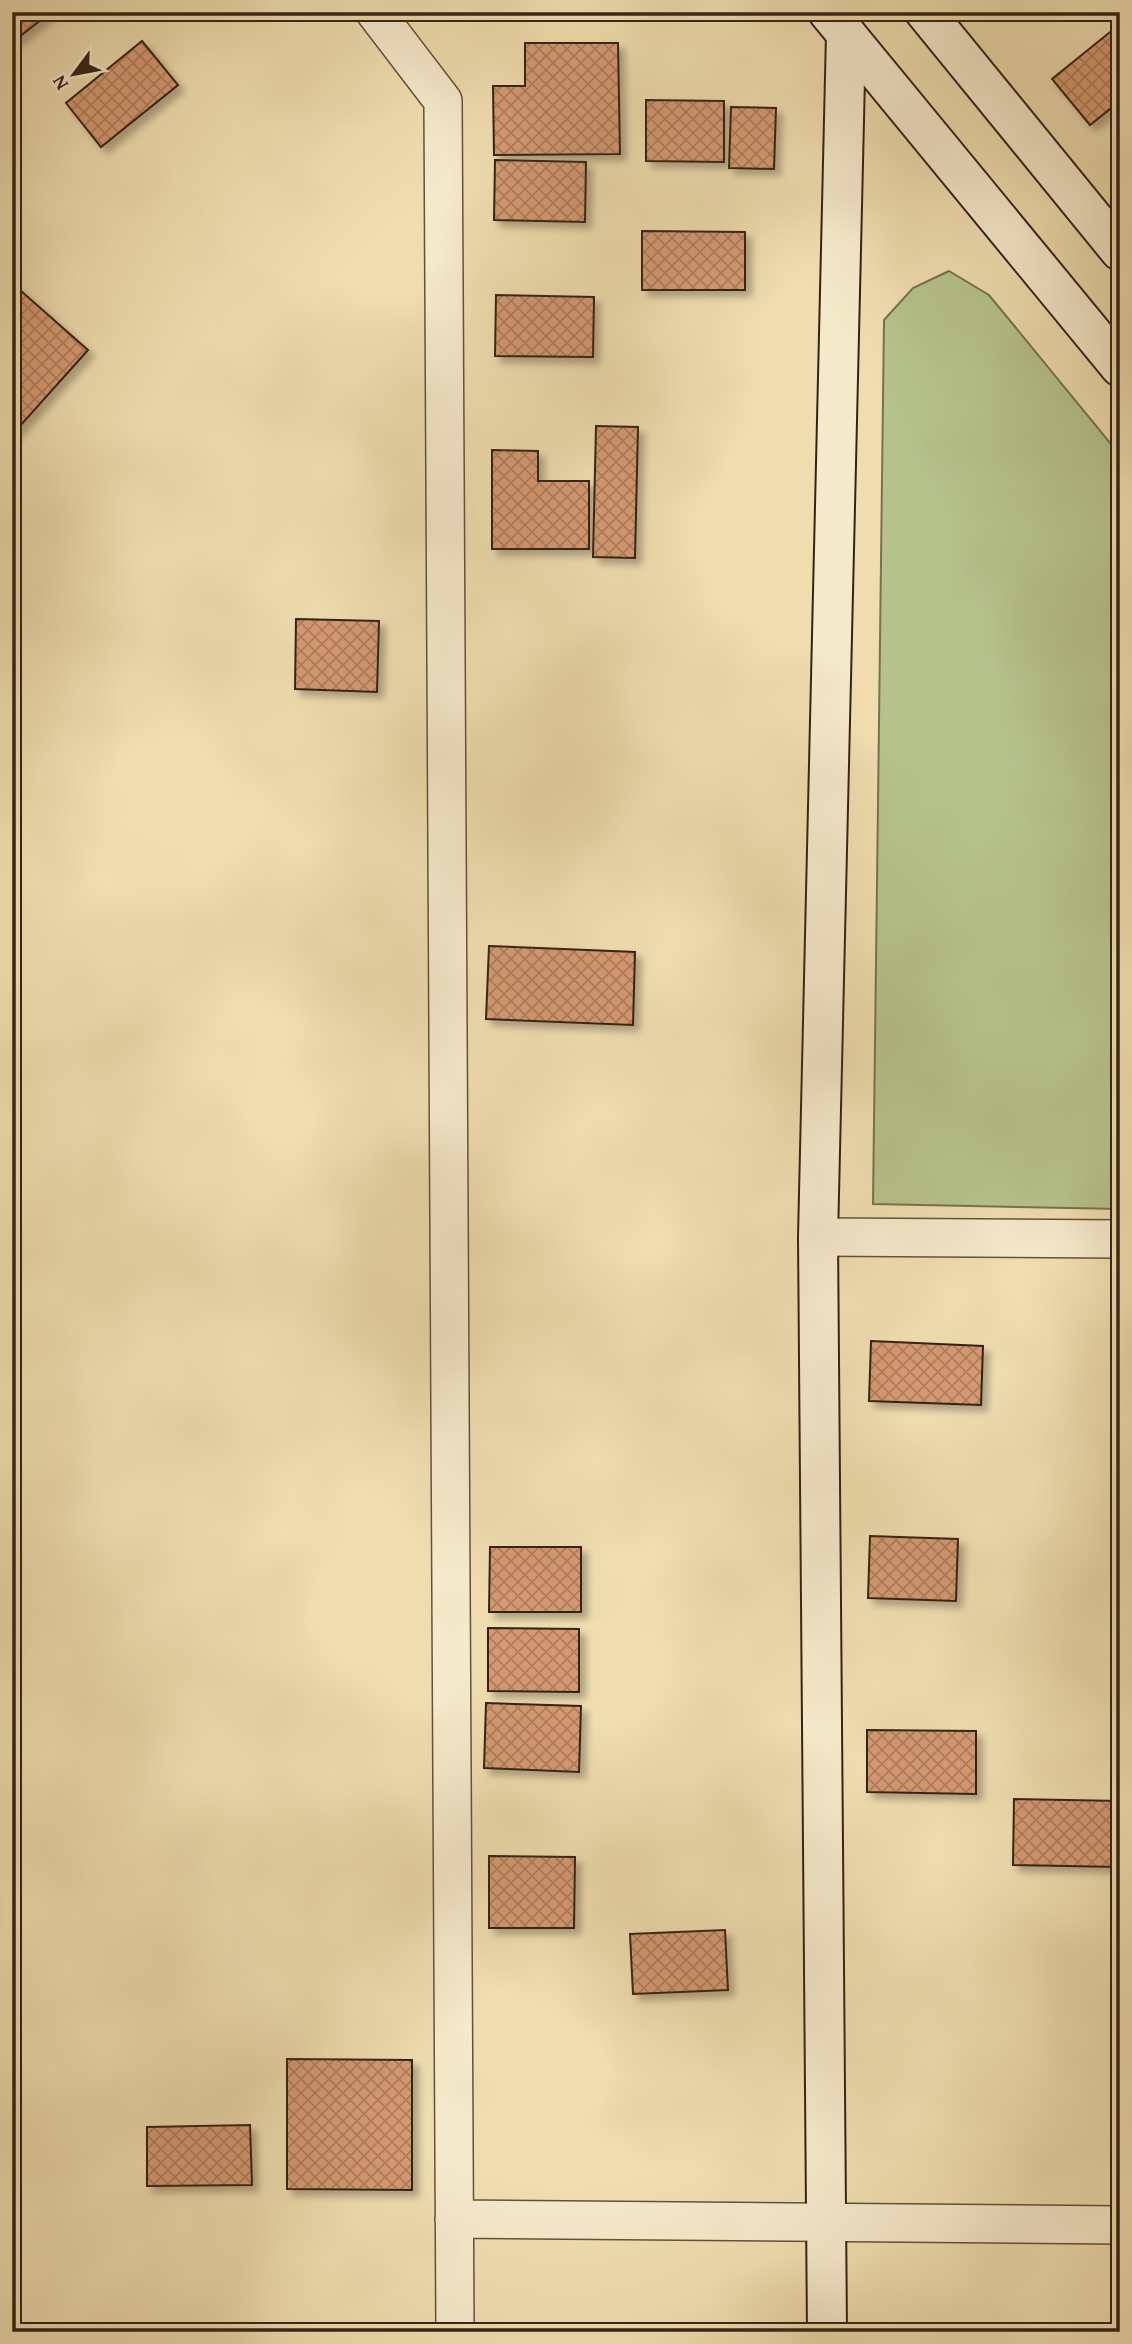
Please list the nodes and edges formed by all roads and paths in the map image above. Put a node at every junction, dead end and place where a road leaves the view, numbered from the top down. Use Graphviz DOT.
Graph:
graph roads {
  1 [pos="375,12"];
  2 [pos="925,12"];
  3 [pos="837,23"];
  4 [pos="1120,251"];
  5 [pos="1120,367"];
  6 [pos="818,1237"];
  7 [pos="1120,1239"];
  8 [pos="454,2218"];
  9 [pos="826,2222"];
  10 [pos="1120,2225"];
  11 [pos="454,2332"];
  12 [pos="827,2332"];
  1 -- 8 [label="street"];
  2 -- 4 [label="street"];
  3 -- 5 [label="street"];
  3 -- 6 [label="street"];
  6 -- 7 [label="street"];
  6 -- 9 [label="street"];
  8 -- 9 [label="street"];
  8 -- 11 [label="street"];
  9 -- 10 [label="street"];
  9 -- 12 [label="street"];
}
